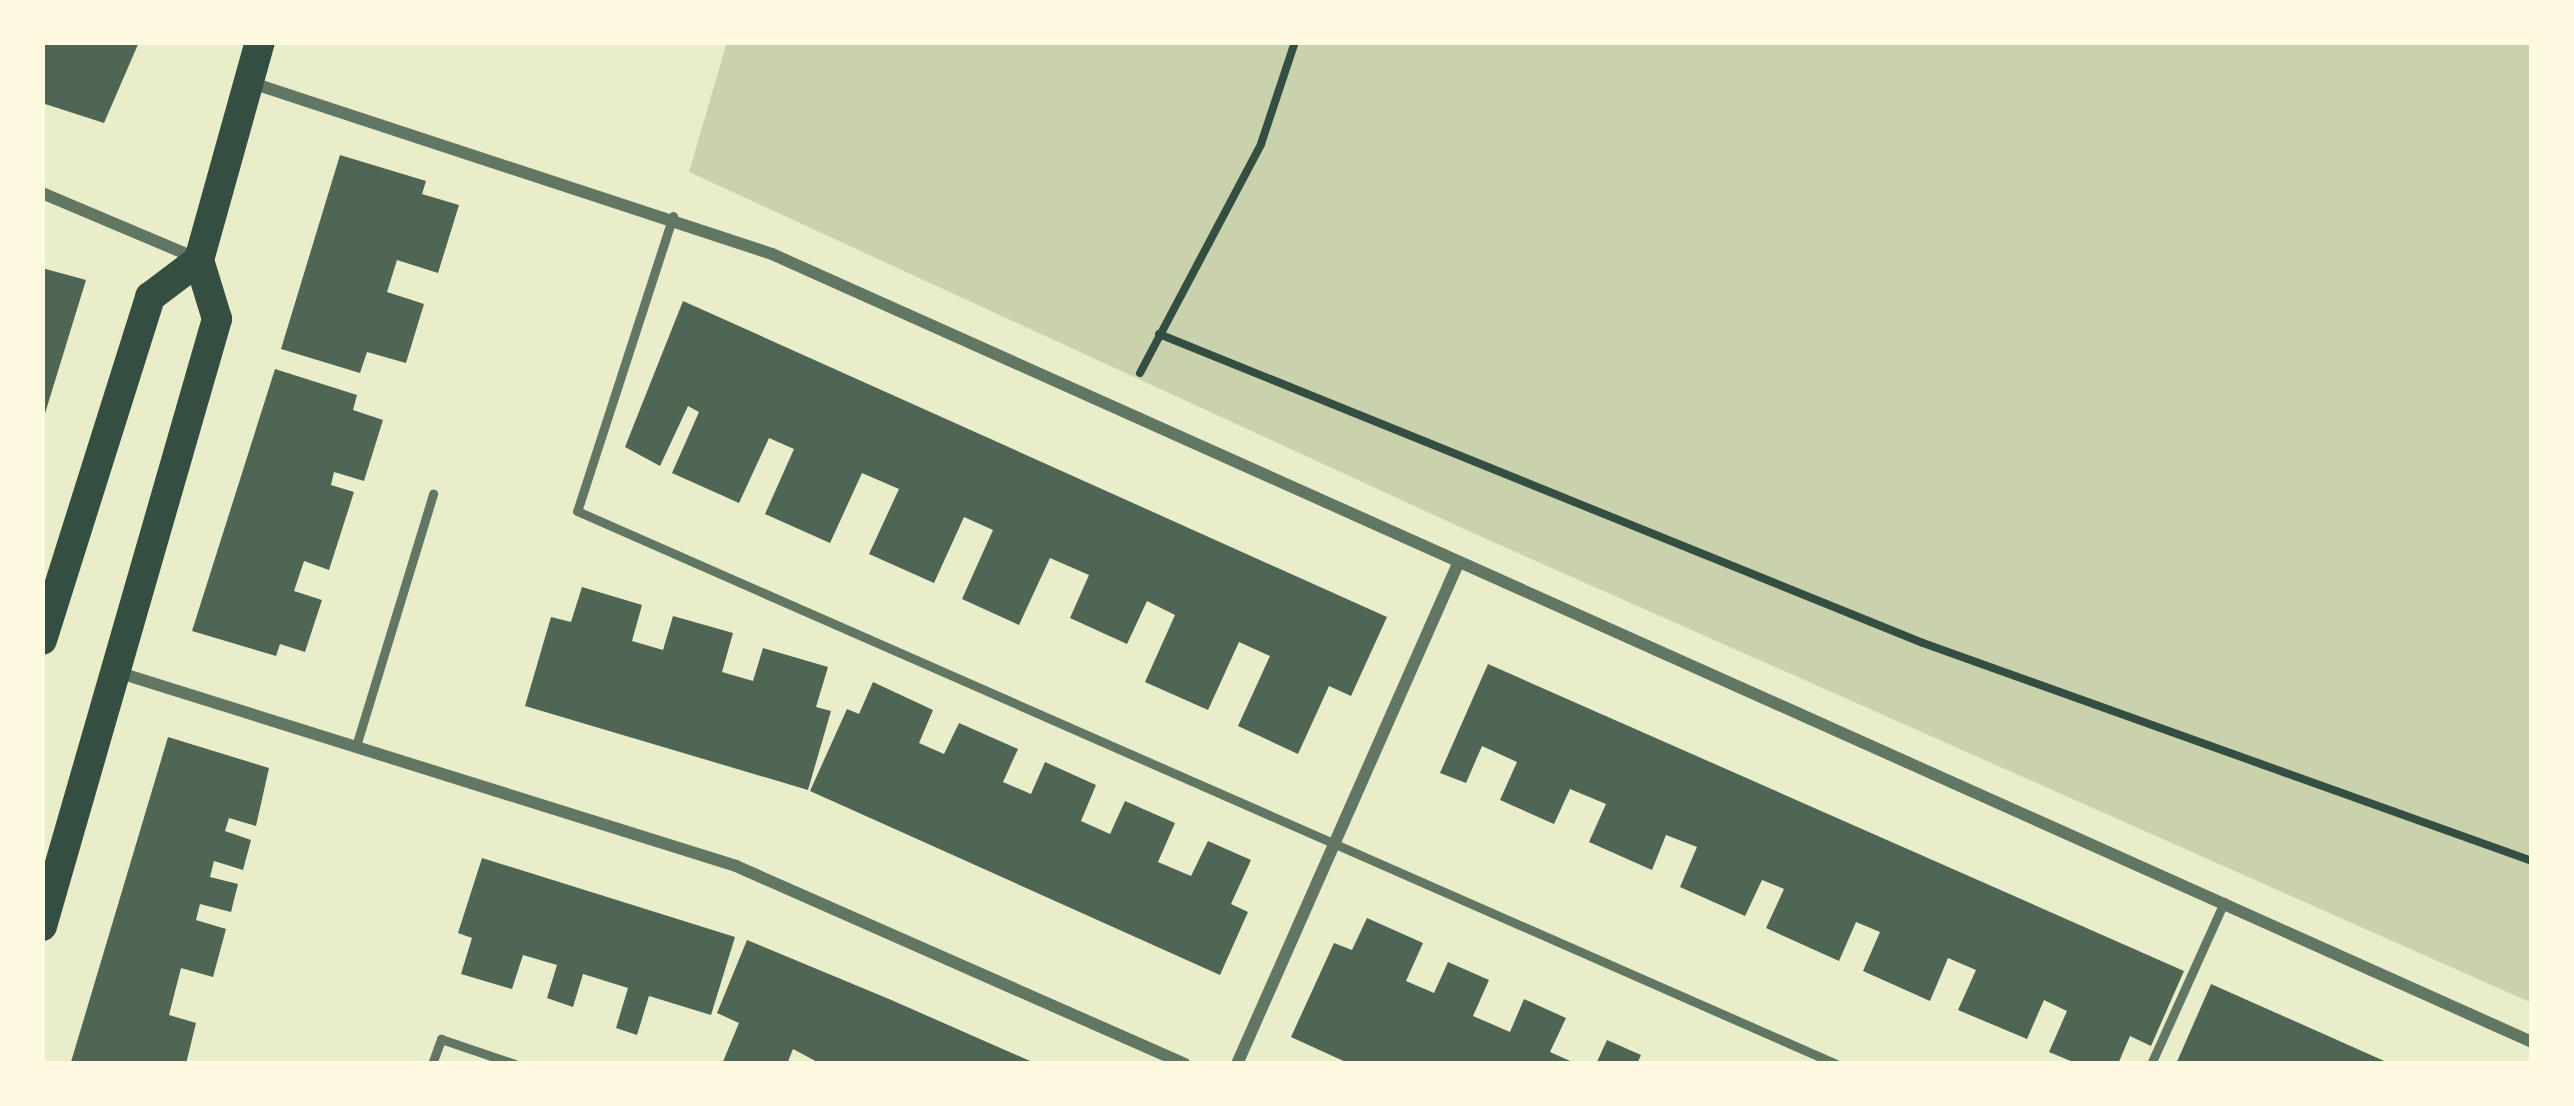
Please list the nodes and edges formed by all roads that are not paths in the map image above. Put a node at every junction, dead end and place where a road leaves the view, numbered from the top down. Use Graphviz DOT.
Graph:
graph roads {
  1 [pos="260,42"];
  2 [pos="248,82"];
  3 [pos="42,193"];
  4 [pos="673,216"];
  5 [pos="199,260"];
  6 [pos="433,494"];
  7 [pos="1457,566"];
  8 [pos="42,640"];
  9 [pos="113,671"];
  10 [pos="356,746"];
  11 [pos="1337,841"];
  12 [pos="2224,902"];
  13 [pos="42,926"];
  14 [pos="2532,1042"];
  15 [pos="432,1064"];
  16 [pos="514,1064"];
  17 [pos="1184,1064"];
  18 [pos="1237,1064"];
  19 [pos="1836,1064"];
  20 [pos="2151,1064"];
  1 -- 2 [label="main road"];
  2 -- 4 [label="street"];
  2 -- 5 [label="main road"];
  3 -- 5 [label="street"];
  4 -- 7 [label="street"];
  4 -- 11 [label="lane"];
  5 -- 8 [label="main road"];
  5 -- 9 [label="main road"];
  6 -- 10 [label="lane"];
  7 -- 11 [label="street"];
  7 -- 12 [label="street"];
  9 -- 10 [label="street"];
  9 -- 13 [label="main road"];
  10 -- 17 [label="street"];
  11 -- 18 [label="street"];
  11 -- 19 [label="lane"];
  12 -- 14 [label="street"];
  12 -- 20 [label="lane"];
  15 -- 16 [label="lane"];
}
